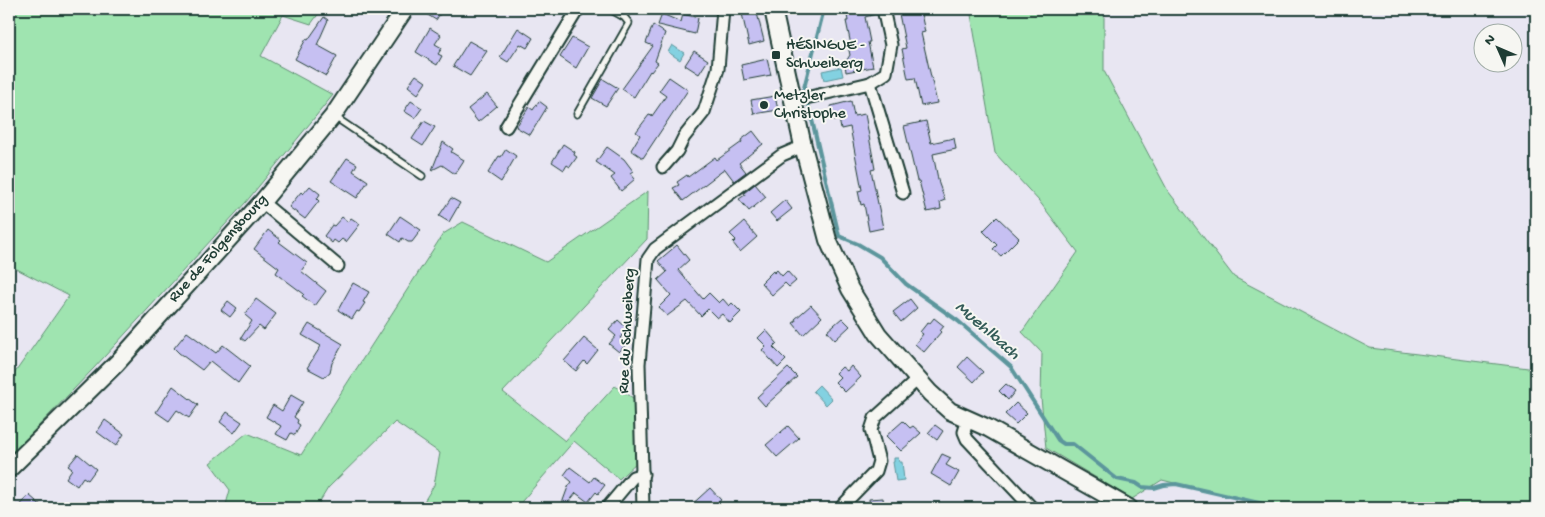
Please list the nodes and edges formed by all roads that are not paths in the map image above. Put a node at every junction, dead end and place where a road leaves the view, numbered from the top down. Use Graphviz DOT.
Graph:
graph roads {
  1 [pos="405,9"];
  2 [pos="578,9"];
  3 [pos="610,9"];
  4 [pos="723,9"];
  5 [pos="773,9"];
  6 [pos="883,9"];
  7 [pos="870,83"];
  8 [pos="793,101"];
  9 [pos="576,114"];
  10 [pos="333,116"];
  11 [pos="506,127"];
  12 [pos="803,146"];
  13 [pos="663,167"];
  14 [pos="422,176"];
  15 [pos="903,193"];
  16 [pos="262,202"];
  17 [pos="338,266"];
  18 [pos="918,379"];
  19 [pos="968,419"];
  20 [pos="9,468"];
  21 [pos="643,474"];
  22 [pos="841,507"];
  23 [pos="607,508"];
  24 [pos="643,508"];
  25 [pos="1032,508"];
  26 [pos="1129,508"];
  1 -- 10 [label="street, Rue de Folgensbourg"];
  2 -- 11 [label="street"];
  3 -- 9 [label="lane"];
  4 -- 13 [label="street"];
  5 -- 8 [label="street"];
  6 -- 7 [label="street"];
  7 -- 8 [label="street"];
  7 -- 15 [label="street"];
  8 -- 12 [label="street"];
  10 -- 14 [label="lane"];
  10 -- 16 [label="street, Rue de Folgensbourg"];
  12 -- 18 [label="street"];
  12 -- 21 [label="street, Rue du Schweiberg"];
  16 -- 17 [label="street"];
  16 -- 20 [label="street, Rue de Folgensbourg"];
  18 -- 19 [label="street"];
  18 -- 22 [label="street"];
  19 -- 25 [label="street"];
  19 -- 26 [label="street"];
  21 -- 23 [label="street"];
  21 -- 24 [label="street, Rue du Schweiberg"];
}
